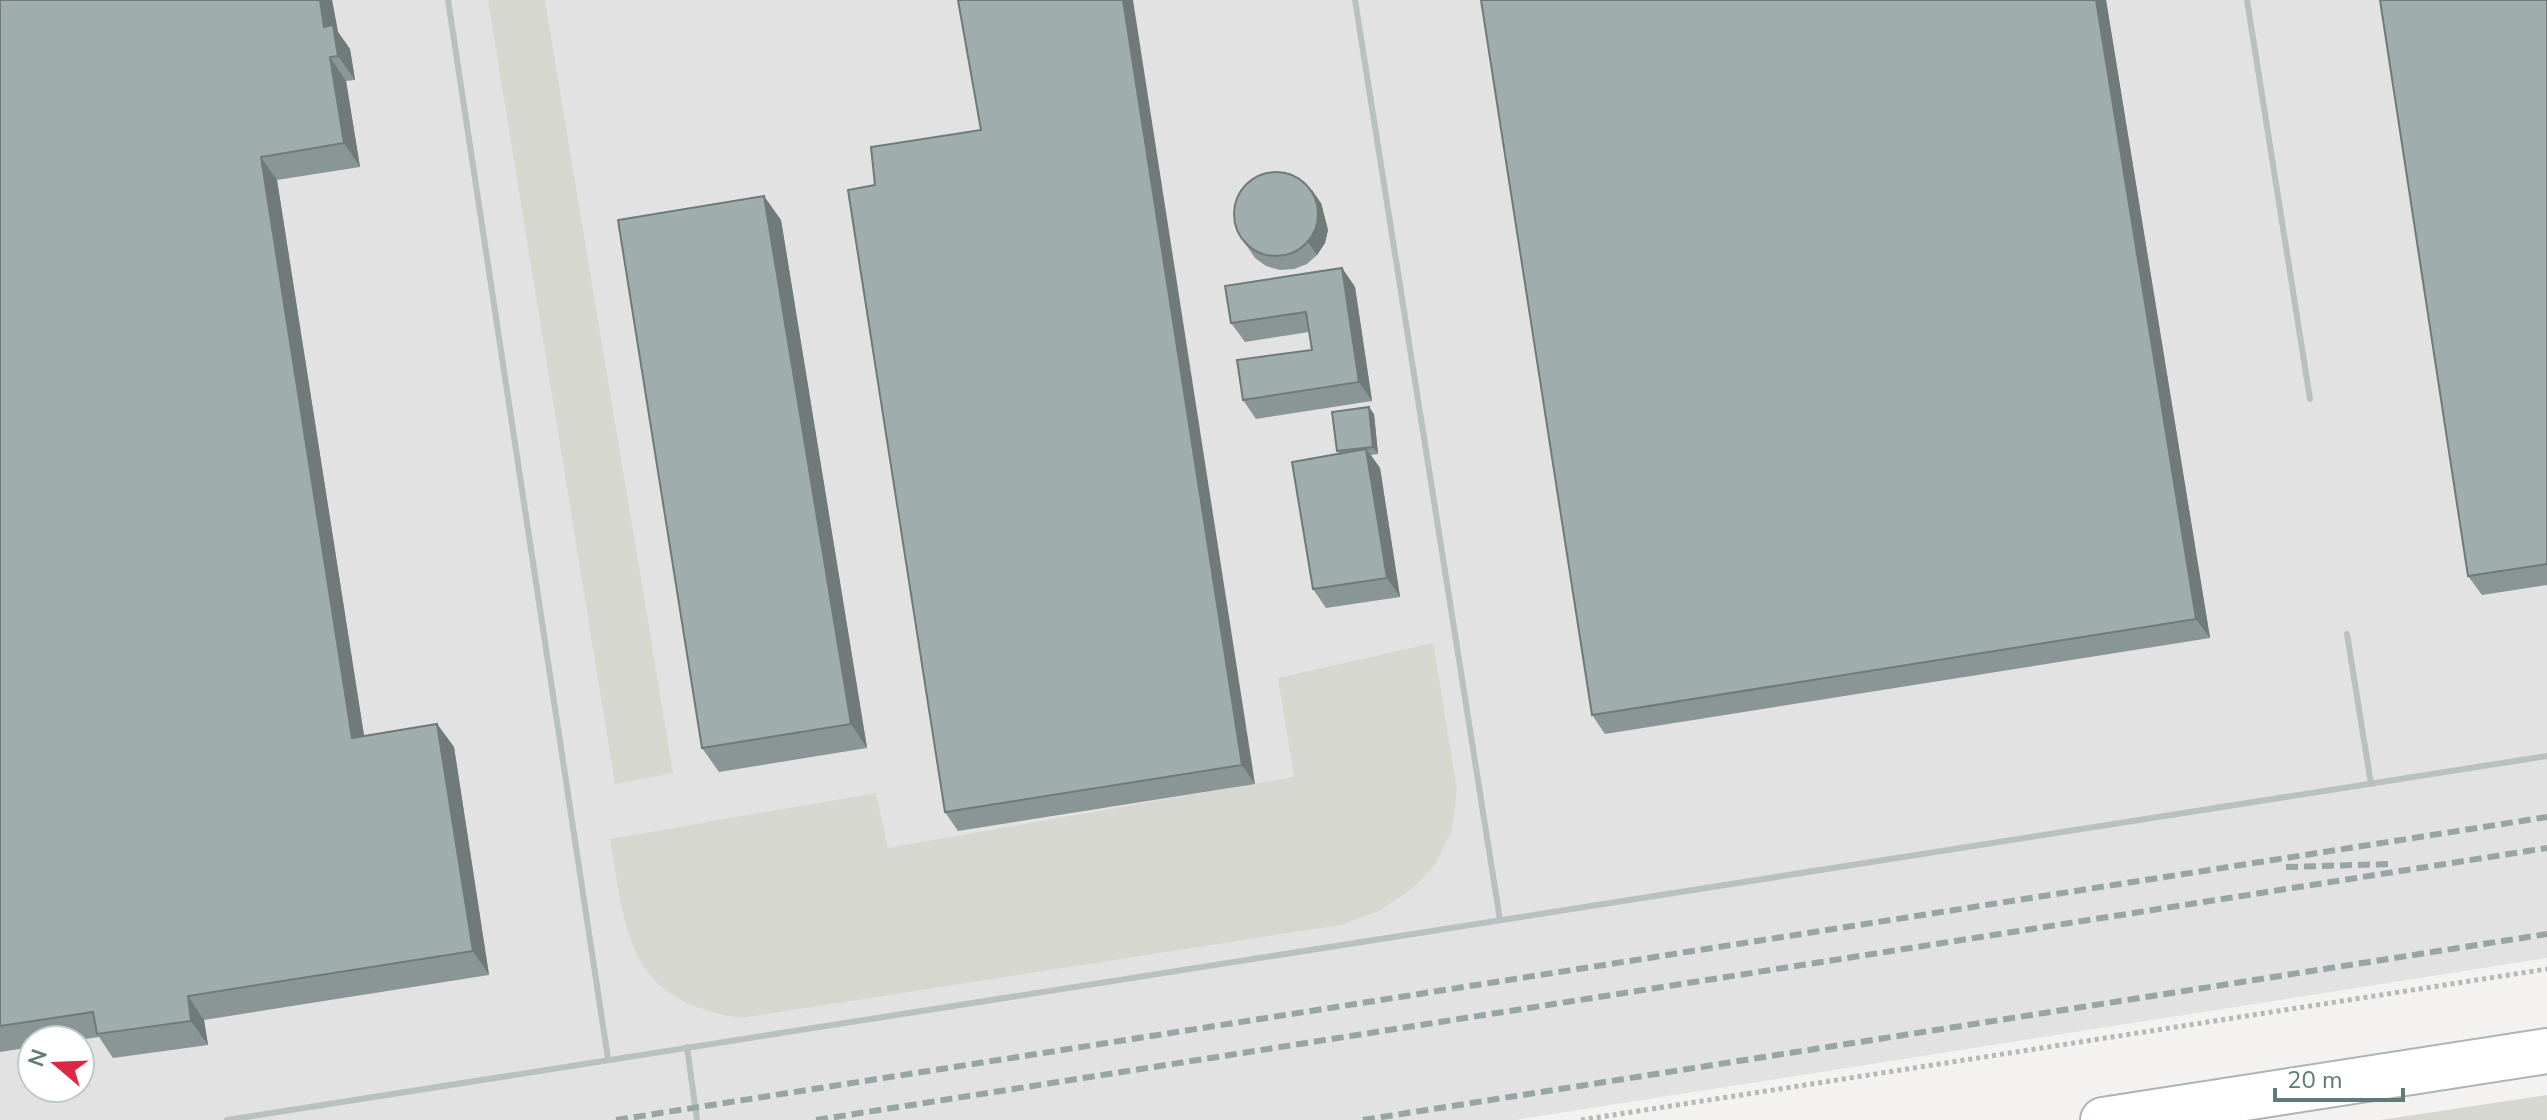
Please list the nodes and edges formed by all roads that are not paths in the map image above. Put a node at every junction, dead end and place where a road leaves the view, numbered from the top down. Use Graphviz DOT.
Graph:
graph roads {
  1 [pos="448,0"];
  2 [pos="1355,0"];
  3 [pos="2247,0"];
  4 [pos="2310,399"];
  5 [pos="2347,634"];
  6 [pos="2547,756"];
  7 [pos="2371,784"];
  8 [pos="1500,920"];
  9 [pos="687,1047"];
  10 [pos="2547,1051"];
  11 [pos="608,1059"];
  12 [pos="227,1120"];
  13 [pos="697,1120"];
  14 [pos="2103,1120"];
  1 -- 11 [label="lane"];
  2 -- 8 [label="lane"];
  3 -- 4 [label="lane"];
  5 -- 7 [label="lane"];
  6 -- 7 [label="lane"];
  7 -- 8 [label="lane"];
  8 -- 9 [label="lane"];
  9 -- 11 [label="lane"];
  9 -- 13 [label="lane"];
  10 -- 14 [label="main road"];
  11 -- 12 [label="lane"];
}
